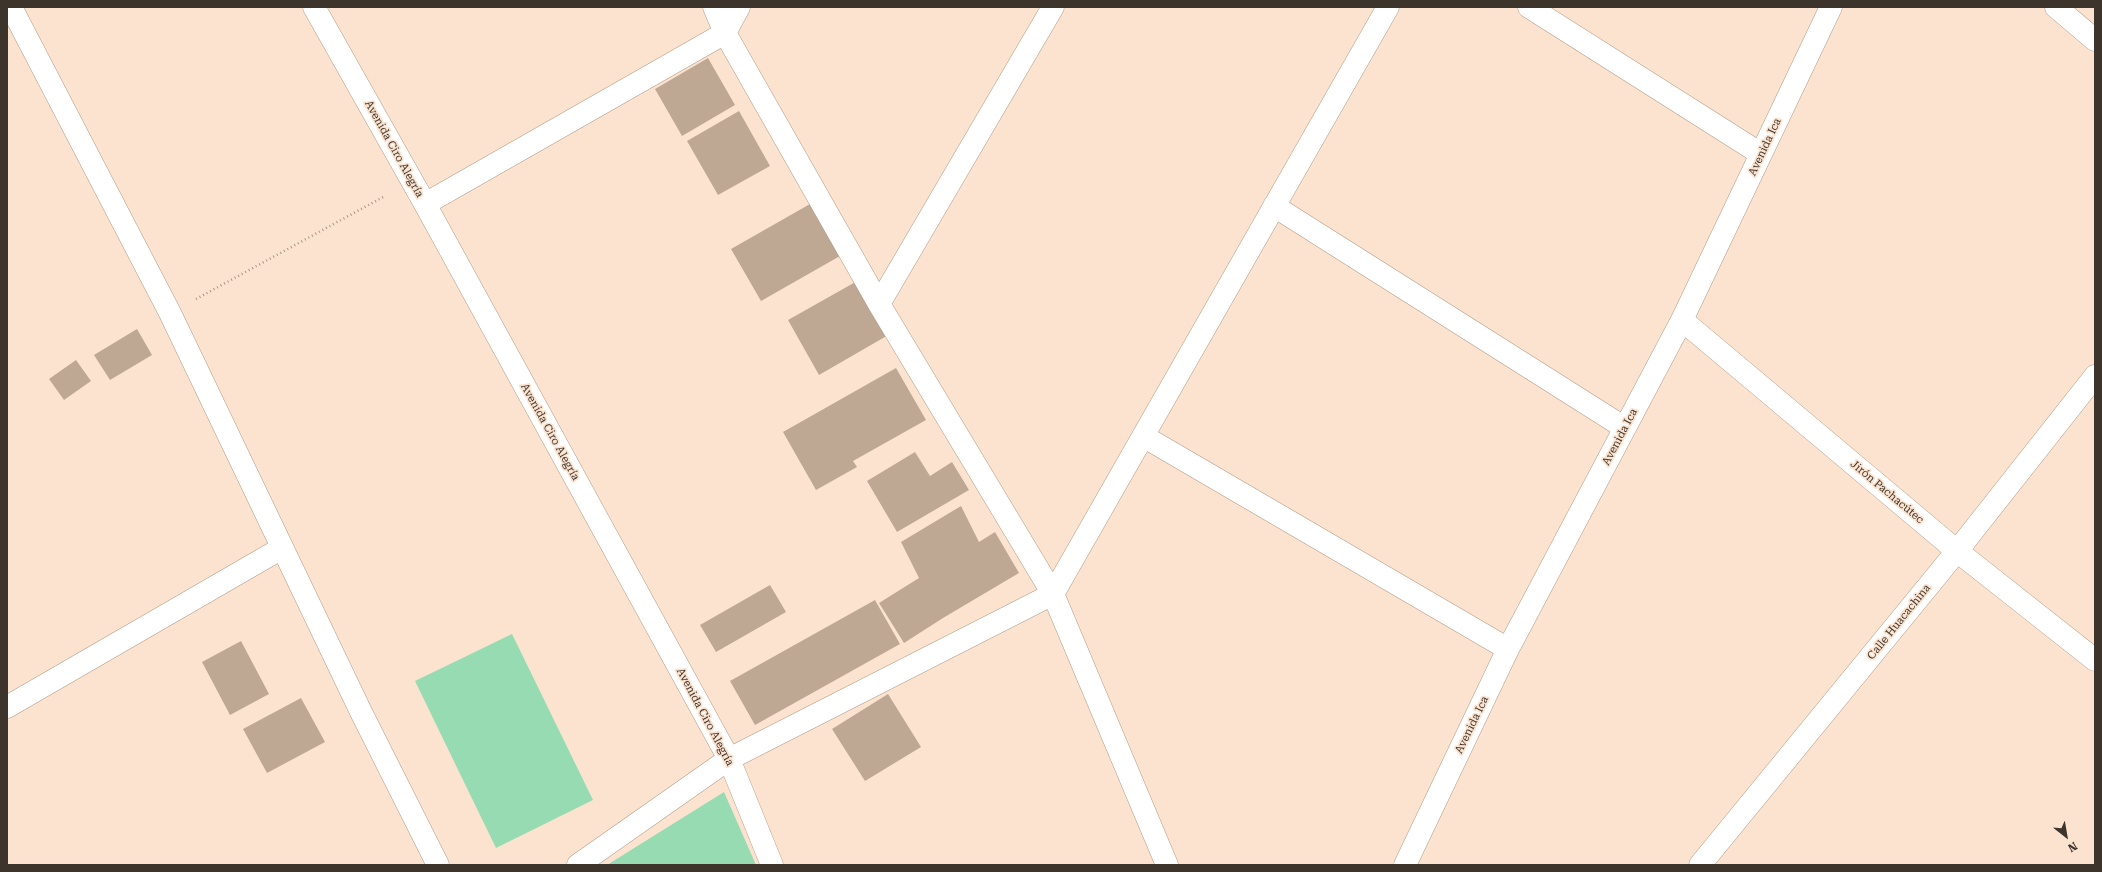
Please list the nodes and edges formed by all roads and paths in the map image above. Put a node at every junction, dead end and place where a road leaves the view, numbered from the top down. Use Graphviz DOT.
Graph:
graph roads {
  1 [pos="11,7"];
  2 [pos="314,7"];
  3 [pos="714,7"];
  4 [pos="739,7"];
  5 [pos="1053,7"];
  6 [pos="1388,7"];
  7 [pos="1528,7"];
  8 [pos="1831,7"];
  9 [pos="2056,7"];
  10 [pos="725,33"];
  11 [pos="2095,40"];
  12 [pos="1761,154"];
  13 [pos="425,204"];
  14 [pos="1274,206"];
  15 [pos="879,304"];
  16 [pos="170,313"];
  17 [pos="1682,320"];
  18 [pos="2095,376"];
  19 [pos="1625,428"];
  20 [pos="1143,436"];
  21 [pos="282,548"];
  22 [pos="1957,551"];
  23 [pos="1053,594"];
  24 [pos="1508,649"];
  25 [pos="2095,660"];
  26 [pos="7,707"];
  27 [pos="729,759"];
  28 [pos="438,865"];
  29 [pos="578,865"];
  30 [pos="772,865"];
  31 [pos="1167,865"];
  32 [pos="1405,865"];
  33 [pos="1700,865"];
  1 -- 16 [label="street"];
  2 -- 13 [label="street, Avenida Ciro Alegría"];
  3 -- 10 [label="street"];
  4 -- 10 [label="street"];
  5 -- 15 [label="street"];
  6 -- 14 [label="street"];
  7 -- 12 [label="street"];
  8 -- 12 [label="street, Avenida Ica"];
  9 -- 11 [label="street"];
  10 -- 13 [label="street"];
  10 -- 15 [label="street"];
  12 -- 17 [label="street, Avenida Ica"];
  13 -- 16 [label="path"];
  13 -- 27 [label="street, Avenida Ciro Alegría"];
  14 -- 19 [label="street"];
  14 -- 20 [label="street"];
  15 -- 23 [label="street"];
  16 -- 21 [label="street"];
  17 -- 19 [label="street, Avenida Ica"];
  17 -- 22 [label="street, Jirón Pachacútec"];
  18 -- 22 [label="street, Calle Huacachina"];
  19 -- 24 [label="street, Avenida Ica"];
  20 -- 23 [label="street"];
  20 -- 24 [label="street"];
  21 -- 26 [label="street"];
  21 -- 28 [label="street"];
  22 -- 25 [label="street, Jirón Pachacútec"];
  22 -- 33 [label="street, Calle Huacachina"];
  23 -- 27 [label="street"];
  23 -- 31 [label="street"];
  24 -- 32 [label="street, Avenida Ica"];
  27 -- 29 [label="street"];
  27 -- 30 [label="street, Avenida Ciro Alegría"];
}
